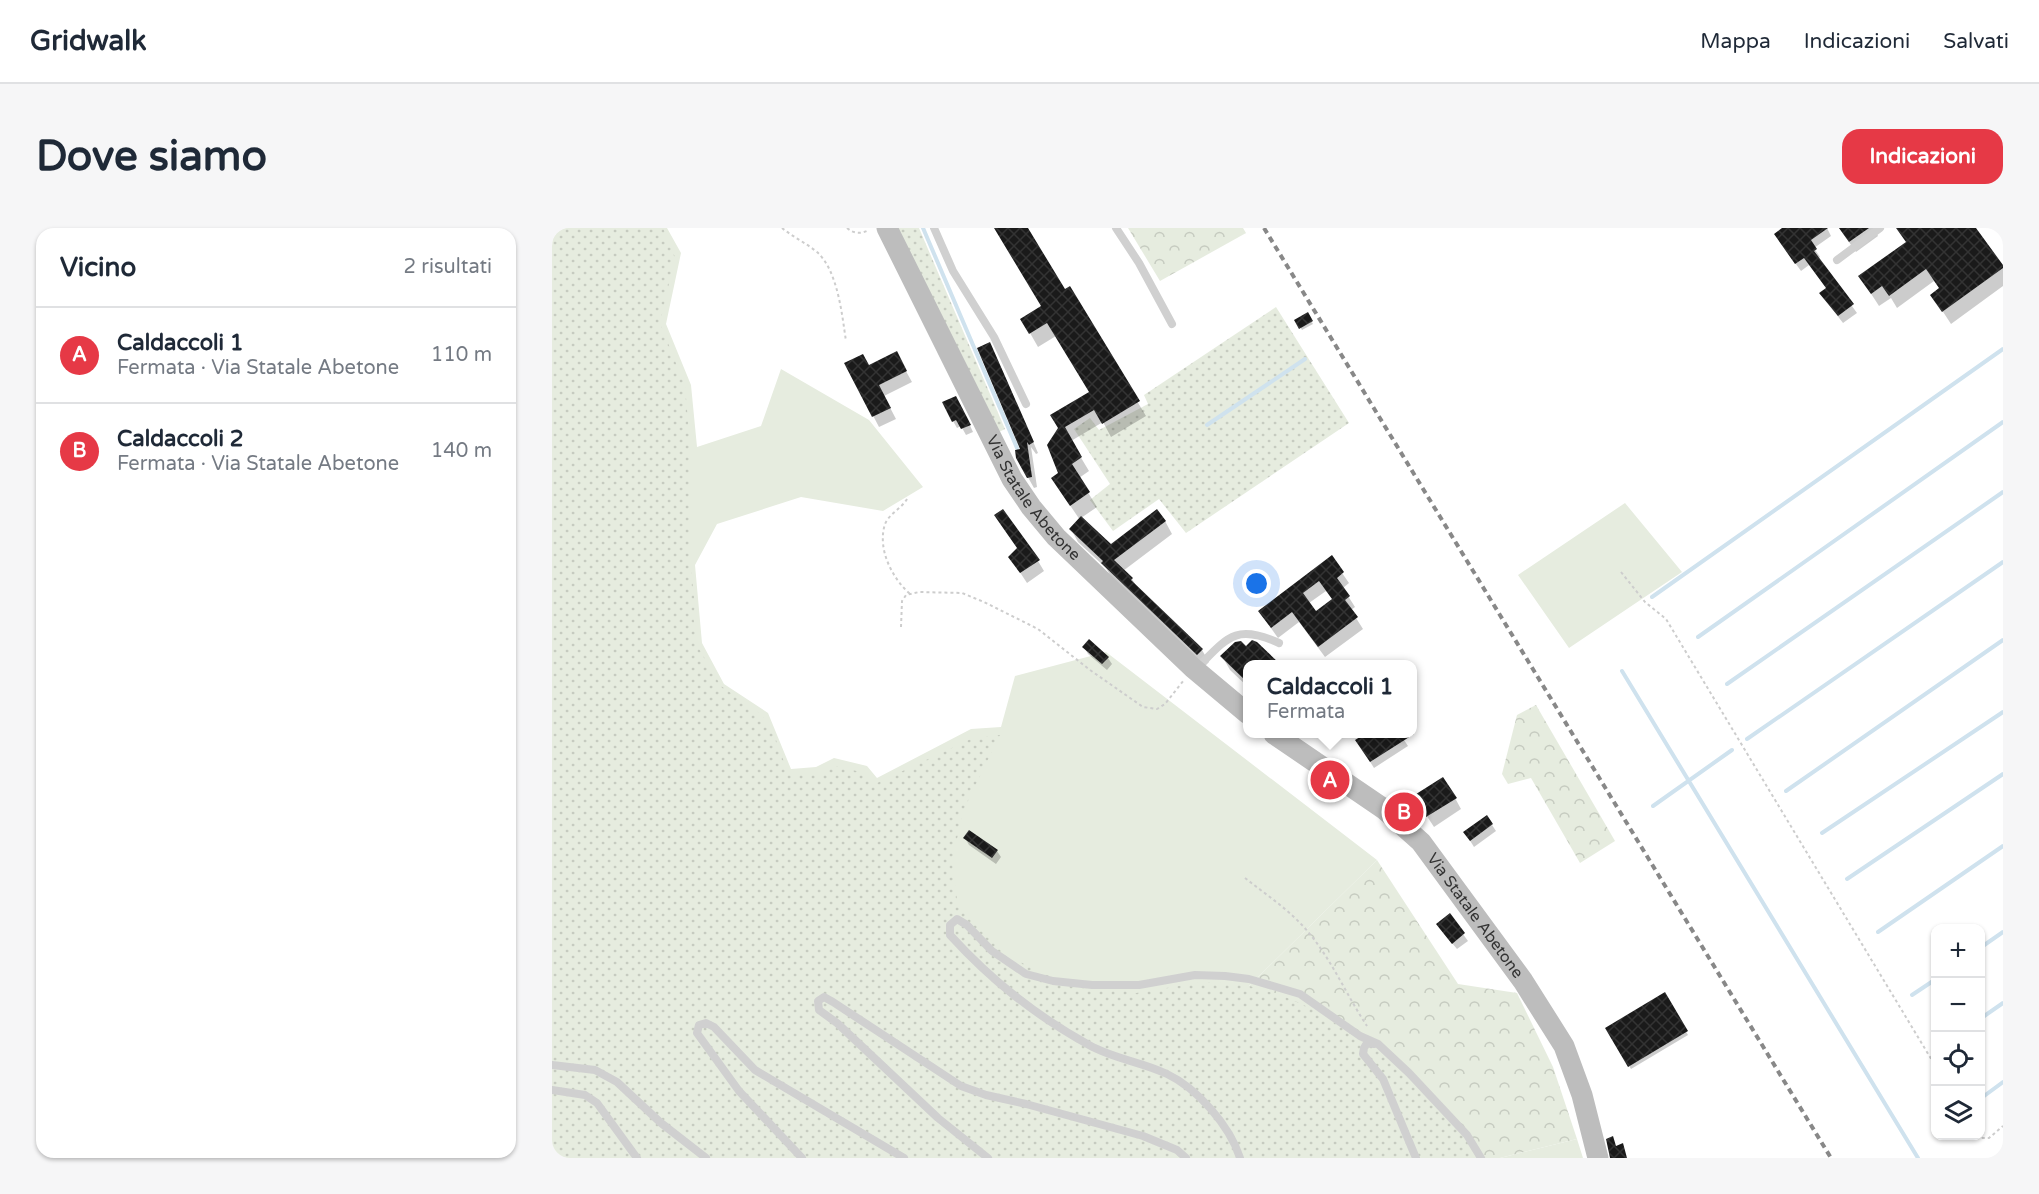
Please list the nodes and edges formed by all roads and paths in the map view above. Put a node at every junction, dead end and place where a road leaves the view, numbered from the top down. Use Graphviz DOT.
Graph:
graph roads {
  1 [pos="782,228"];
  2 [pos="847,228"];
  3 [pos="875,228"];
  4 [pos="887,228"];
  5 [pos="934,228"];
  6 [pos="1116,228"];
  7 [pos="1880,228"];
  8 [pos="1837,260"];
  9 [pos="1172,324"];
  10 [pos="846,341"];
  11 [pos="1026,404"];
  12 [pos="908,499"];
  13 [pos="1621,572"];
  14 [pos="910,594"];
  15 [pos="901,627"];
  16 [pos="1280,643"];
  17 [pos="1194,669"];
  18 [pos="1243,710"];
  19 [pos="1280,738"];
  20 [pos="1245,878"];
  21 [pos="1378,1044"];
  22 [pos="1931,1060"];
  23 [pos="552,1065"];
  24 [pos="552,1090"];
  25 [pos="2003,1126"];
  26 [pos="1985,1137"];
  27 [pos="637,1158"];
  28 [pos="706,1158"];
  29 [pos="802,1158"];
  30 [pos="904,1158"];
  31 [pos="988,1158"];
  32 [pos="1186,1158"];
  33 [pos="1240,1158"];
  34 [pos="1416,1158"];
  35 [pos="1481,1158"];
  36 [pos="1599,1158"];
  1 -- 10 [label="path"];
  2 -- 3 [label="path"];
  4 -- 17 [label="main road, Via Statale Abetone"];
  5 -- 11 [label="lane"];
  6 -- 9 [label="lane"];
  7 -- 8 [label="lane"];
  12 -- 14 [label="path"];
  13 -- 22 [label="path"];
  14 -- 15 [label="path"];
  14 -- 17 [label="path"];
  16 -- 17 [label="lane"];
  17 -- 18 [label="main road, Via Statale Abetone"];
  19 -- 36 [label="main road, Via Statale Abetone"];
  20 -- 21 [label="path"];
  21 -- 33 [label="lane"];
  21 -- 34 [label="lane"];
  21 -- 35 [label="lane"];
  23 -- 28 [label="lane"];
  24 -- 27 [label="lane"];
  25 -- 26 [label="path"];
  29 -- 30 [label="lane"];
  31 -- 32 [label="lane"];
}
